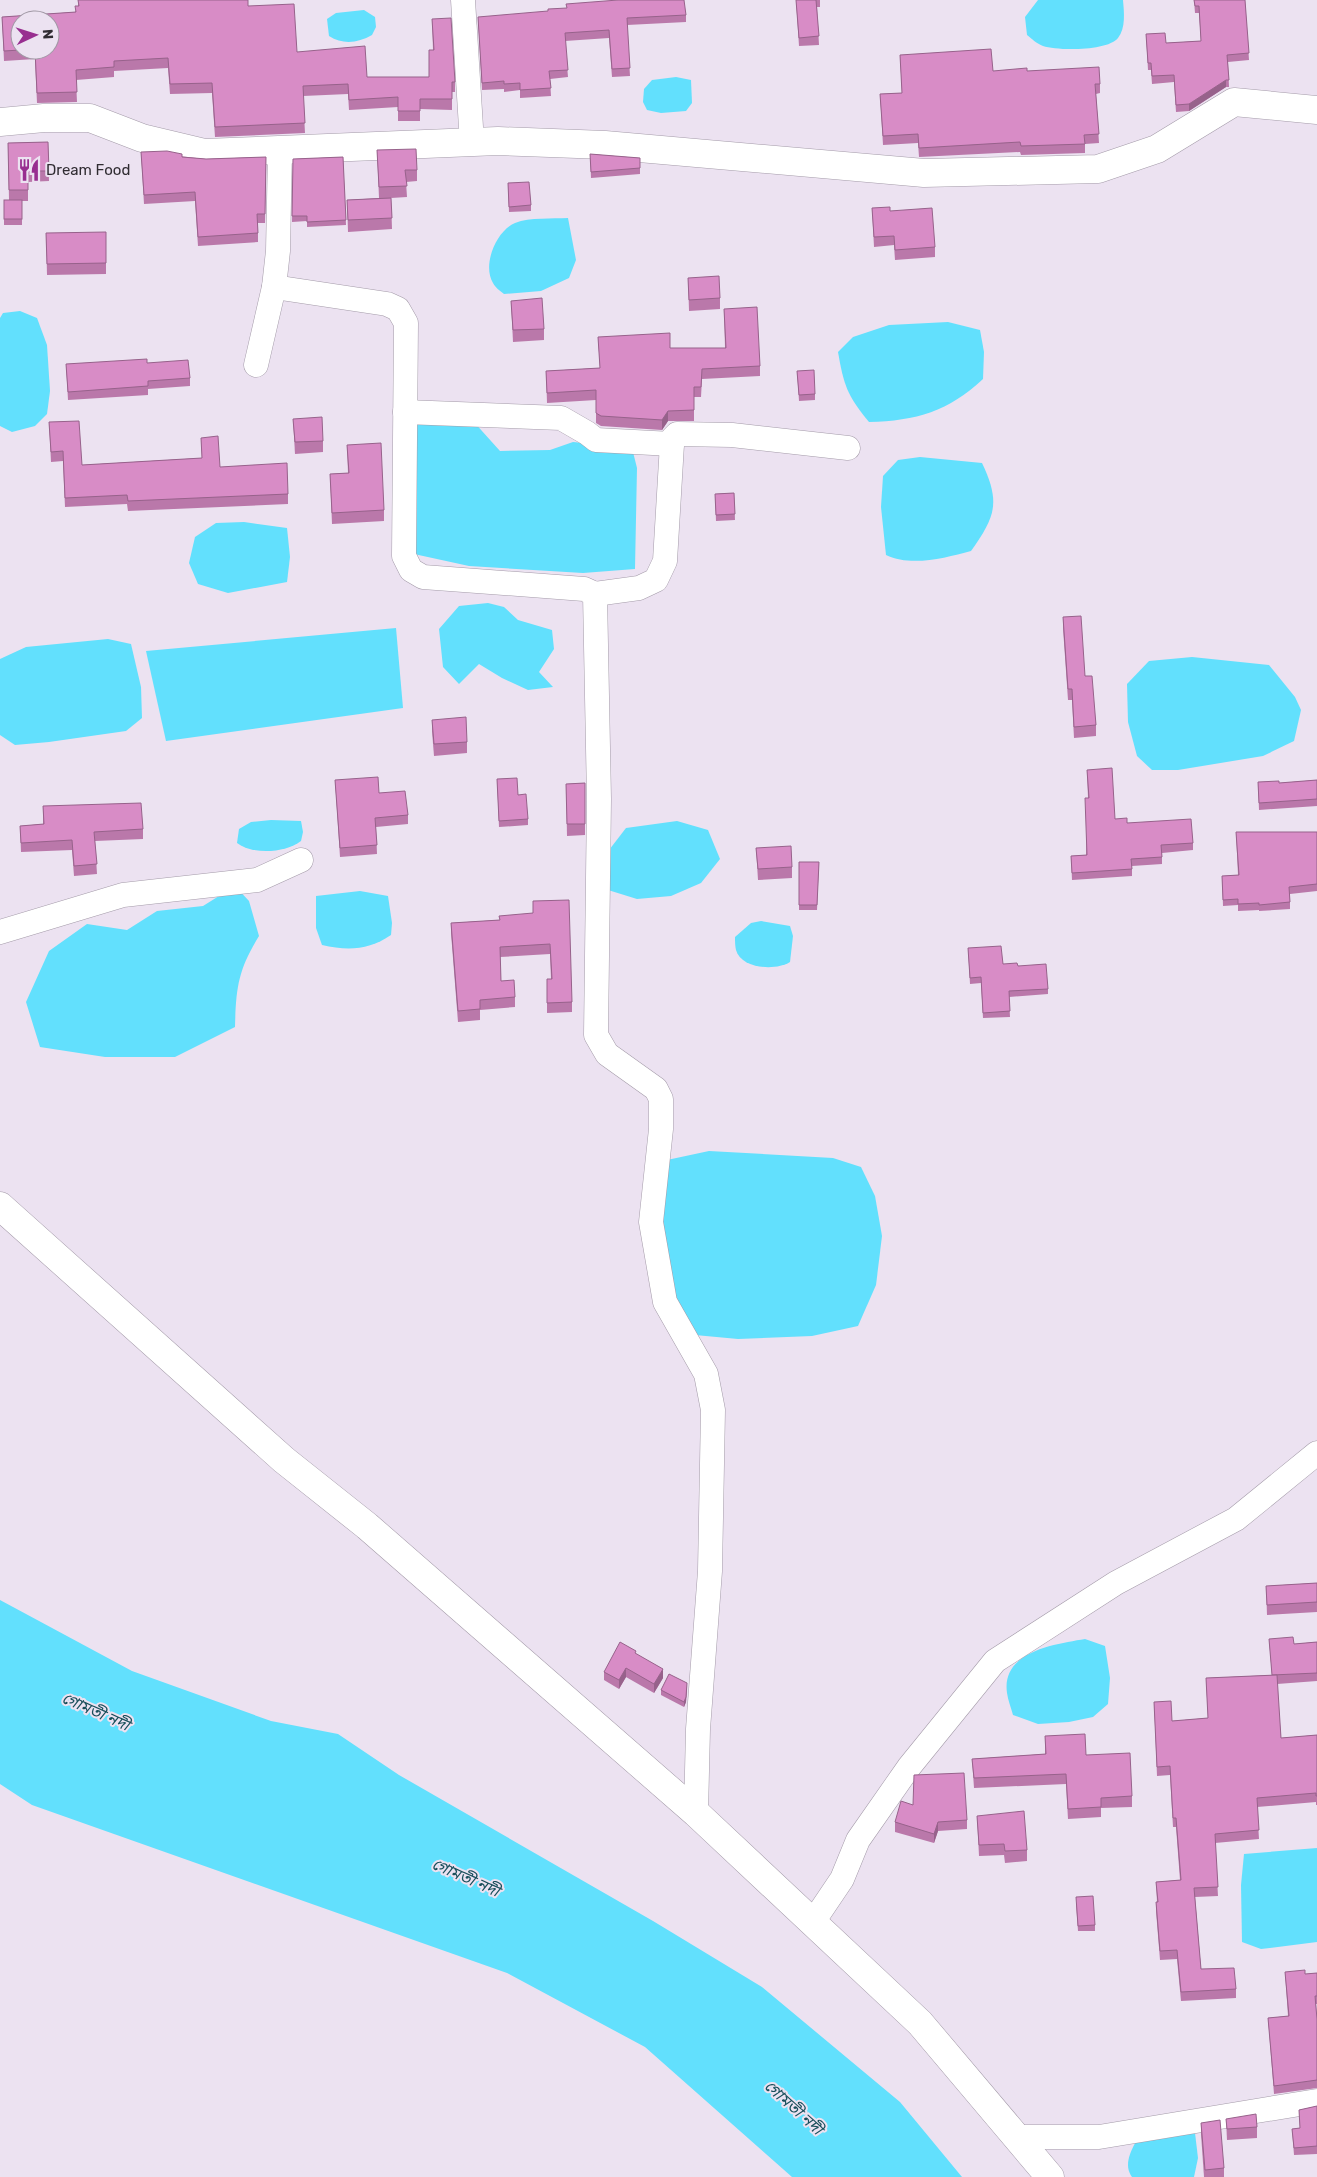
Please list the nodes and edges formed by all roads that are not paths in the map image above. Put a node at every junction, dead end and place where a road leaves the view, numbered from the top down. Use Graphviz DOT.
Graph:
graph roads {
  1 [pos="463,0"];
  2 [pos="1317,110"];
  3 [pos="0,122"];
  4 [pos="472,142"];
  5 [pos="280,151"];
  6 [pos="274,287"];
  7 [pos="256,366"];
  8 [pos="405,412"];
  9 [pos="672,444"];
  10 [pos="848,448"];
  11 [pos="595,594"];
  12 [pos="302,860"];
  13 [pos="0,932"];
  14 [pos="0,1206"];
  15 [pos="1317,1453"];
  16 [pos="696,1813"];
  17 [pos="813,1922"];
  18 [pos="1317,2101"];
  19 [pos="1017,2137"];
  20 [pos="1050,2177"];
  1 -- 4 [label="street"];
  2 -- 4 [label="street"];
  3 -- 5 [label="street"];
  4 -- 5 [label="street"];
  5 -- 6 [label="street"];
  6 -- 7 [label="street"];
  6 -- 8 [label="street"];
  8 -- 9 [label="street"];
  8 -- 11 [label="street"];
  9 -- 10 [label="street"];
  9 -- 11 [label="street"];
  11 -- 16 [label="street"];
  12 -- 13 [label="street"];
  14 -- 16 [label="street"];
  15 -- 17 [label="street"];
  16 -- 17 [label="street"];
  17 -- 19 [label="street"];
  18 -- 19 [label="street"];
  19 -- 20 [label="street"];
}
